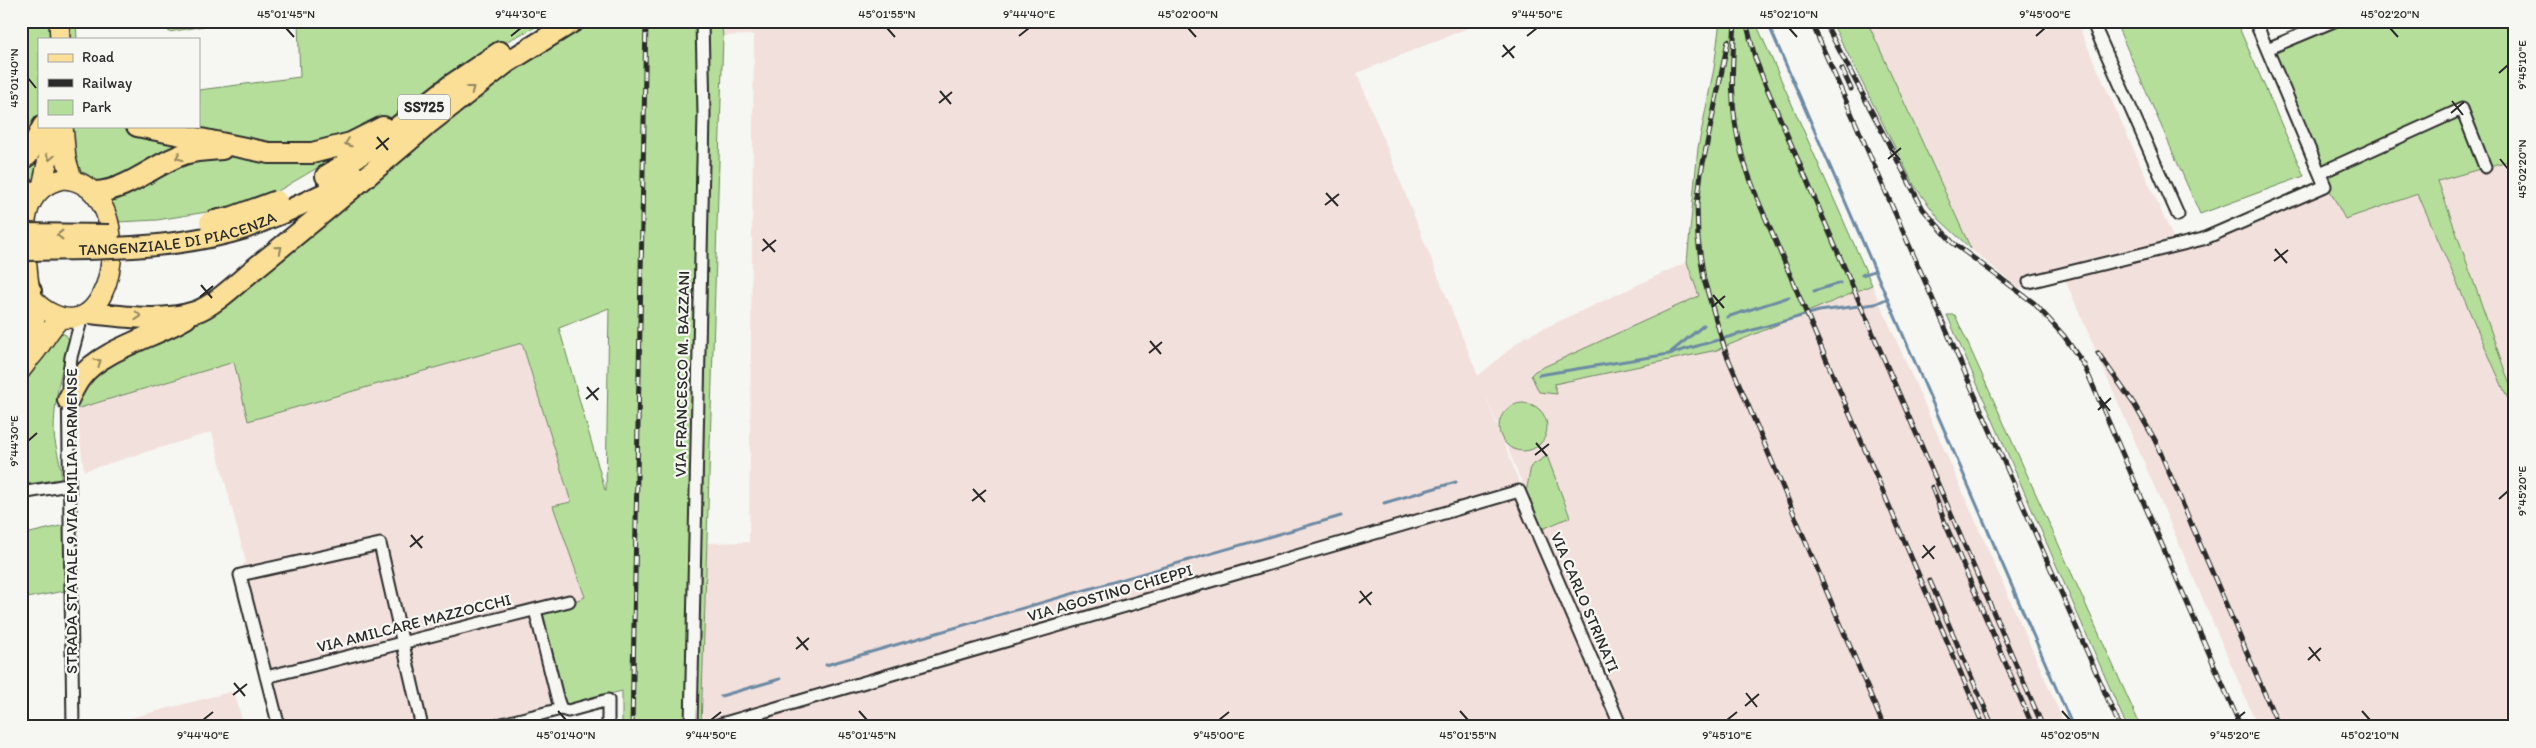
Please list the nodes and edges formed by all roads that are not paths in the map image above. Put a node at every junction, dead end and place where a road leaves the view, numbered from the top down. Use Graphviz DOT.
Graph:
graph roads {
  1 [pos="59,21"];
  2 [pos="574,21"];
  3 [pos="702,21"];
  4 [pos="2092,21"];
  5 [pos="2255,21"];
  6 [pos="2334,21"];
  7 [pos="60,38"];
  8 [pos="2267,49"];
  9 [pos="451,84"];
  10 [pos="425,127"];
  11 [pos="42,128"];
  12 [pos="54,128"];
  13 [pos="63,128"];
  14 [pos="148,128"];
  15 [pos="244,148"];
  16 [pos="21,160"];
  17 [pos="2485,167"];
  18 [pos="2320,173"];
  19 [pos="72,179"];
  20 [pos="33,190"];
  21 [pos="95,192"];
  22 [pos="282,206"];
  23 [pos="2178,215"];
  24 [pos="21,234"];
  25 [pos="21,250"];
  26 [pos="2029,282"];
  27 [pos="29,294"];
  28 [pos="197,311"];
  29 [pos="86,315"];
  30 [pos="61,318"];
  31 [pos="26,364"];
  32 [pos="68,400"];
  33 [pos="68,485"];
  34 [pos="1519,491"];
  35 [pos="21,493"];
  36 [pos="570,601"];
  37 [pos="536,610"];
  38 [pos="403,643"];
  39 [pos="266,677"];
  40 [pos="562,709"];
  41 [pos="73,727"];
  42 [pos="279,727"];
  43 [pos="422,727"];
  44 [pos="490,727"];
  45 [pos="608,727"];
  46 [pos="691,727"];
  47 [pos="711,727"];
  48 [pos="1620,727"];
  1 -- 7 [label="main road"];
  2 -- 9 [label="highway, TANGENZIALE DI PIACENZA / SS725"];
  10 -- 2 [label="highway, TANGENZIALE DI PIACENZA / SS725, one-way"];
  3 -- 46 [label="street, VIA FRANCESCO M. BAZZANI"];
  4 -- 23 [label="street"];
  5 -- 8 [label="street"];
  6 -- 8 [label="street"];
  8 -- 18 [label="street"];
  9 -- 15 [label="highway, one-way"];
  9 -- 22 [label="highway, TANGENZIALE DI PIACENZA / SS725"];
  10 -- 22 [label="highway, TANGENZIALE DI PIACENZA / SS725"];
  28 -- 10 [label="highway, one-way"];
  11 -- 16 [label="highway"];
  12 -- 20 [label="main road, one-way"];
  13 -- 19 [label="main road"];
  14 -- 15 [label="highway"];
  15 -- 21 [label="highway, one-way"];
  17 -- 18 [label="street"];
  18 -- 26 [label="street"];
  19 -- 20 [label="main road"];
  19 -- 21 [label="main road"];
  20 -- 27 [label="main road"];
  21 -- 29 [label="main road, STRADA STATALE 9 VIA EMILIA PARMENSE"];
  22 -- 24 [label="highway, TANGENZIALE DI PIACENZA / SS725, one-way, bridge"];
  22 -- 25 [label="highway, TANGENZIALE DI PIACENZA / SS725, bridge"];
  27 -- 30 [label="main road"];
  27 -- 31 [label="main road"];
  29 -- 28 [label="highway, one-way"];
  32 -- 28 [label="highway, one-way"];
  29 -- 30 [label="main road"];
  29 -- 32 [label="street, STRADA STATALE 9 VIA EMILIA PARMENSE"];
  30 -- 31 [label="main road"];
  32 -- 33 [label="street, STRADA STATALE 9 VIA EMILIA PARMENSE"];
  33 -- 35 [label="street"];
  33 -- 41 [label="street, STRADA STATALE 9 VIA EMILIA PARMENSE"];
  34 -- 47 [label="street, VIA AGOSTINO CHIEPPI"];
  34 -- 48 [label="street, VIA CARLO STRINATI"];
  36 -- 37 [label="street, VIA AMILCARE MAZZOCCHI"];
  37 -- 38 [label="street, VIA AMILCARE MAZZOCCHI"];
  37 -- 40 [label="street"];
  38 -- 39 [label="street, VIA AMILCARE MAZZOCCHI"];
  38 -- 39 [label="street"];
  38 -- 43 [label="street"];
  39 -- 42 [label="street"];
  40 -- 44 [label="street"];
  40 -- 45 [label="street"];
}
